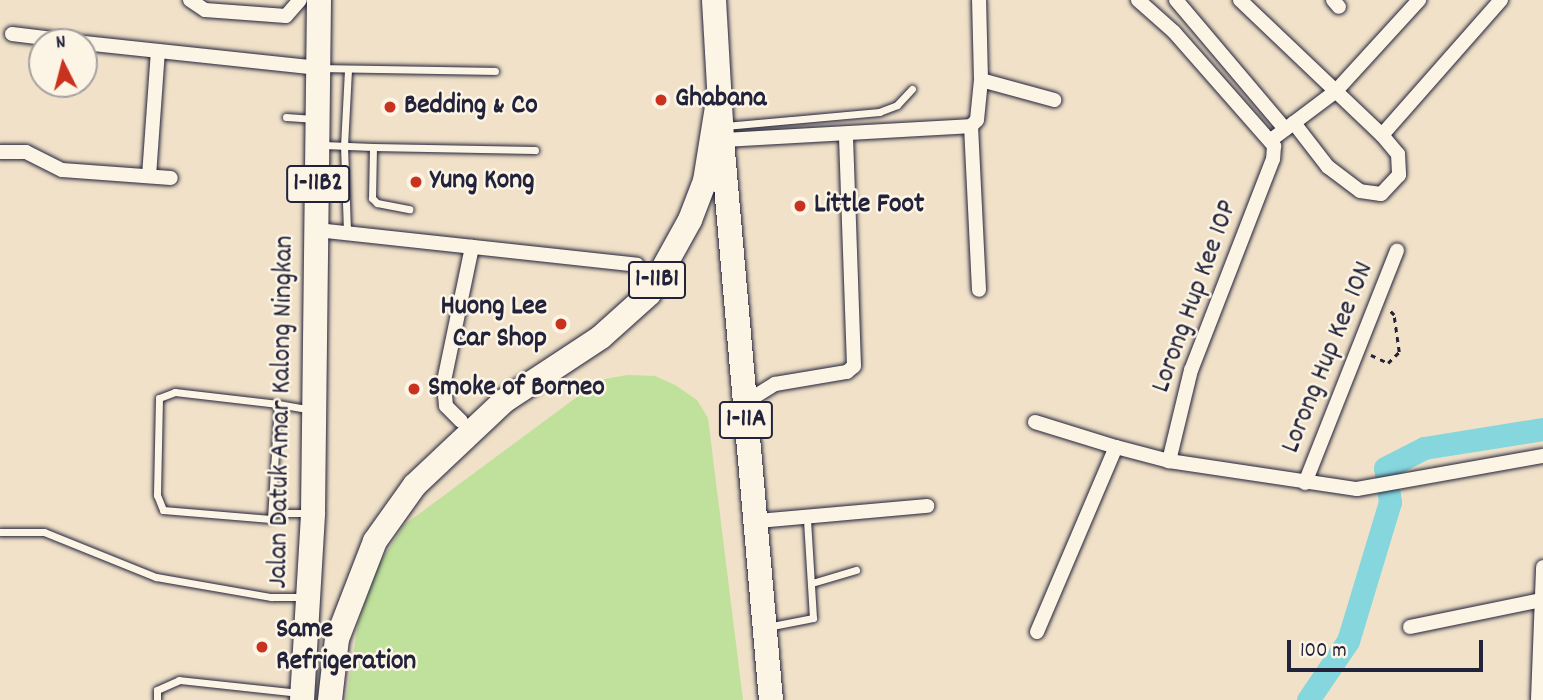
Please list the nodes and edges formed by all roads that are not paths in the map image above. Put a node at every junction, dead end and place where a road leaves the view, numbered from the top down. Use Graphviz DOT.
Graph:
graph roads {
  1 [pos="190,0"];
  2 [pos="300,0"];
  3 [pos="319,0"];
  4 [pos="714,0"];
  5 [pos="979,0"];
  6 [pos="1138,0"];
  7 [pos="1176,0"];
  8 [pos="1240,0"];
  9 [pos="1419,0"];
  10 [pos="1501,0"];
  11 [pos="1155,7"];
  12 [pos="1189,18"];
  13 [pos="1174,32"];
  14 [pos="12,34"];
  15 [pos="28,36"];
  16 [pos="98,45"];
  17 [pos="158,51"];
  18 [pos="319,68"];
  19 [pos="348,69"];
  20 [pos="495,71"];
  21 [pos="981,80"];
  22 [pos="912,89"];
  23 [pos="1335,92"];
  24 [pos="719,95"];
  25 [pos="1054,100"];
  26 [pos="286,117"];
  27 [pos="319,119"];
  28 [pos="971,126"];
  29 [pos="1290,126"];
  30 [pos="721,133"];
  31 [pos="846,134"];
  32 [pos="1382,135"];
  33 [pos="1271,140"];
  34 [pos="319,145"];
  35 [pos="344,146"];
  36 [pos="373,147"];
  37 [pos="535,150"];
  38 [pos="0,152"];
  39 [pos="149,176"];
  40 [pos="171,178"];
  41 [pos="409,209"];
  42 [pos="317,230"];
  43 [pos="347,231"];
  44 [pos="472,247"];
  45 [pos="1397,251"];
  46 [pos="636,265"];
  47 [pos="979,289"];
  48 [pos="504,401"];
  49 [pos="278,404"];
  50 [pos="316,411"];
  51 [pos="746,413"];
  52 [pos="461,421"];
  53 [pos="1035,422"];
  54 [pos="1116,447"];
  55 [pos="1543,456"];
  56 [pos="1169,461"];
  57 [pos="1305,484"];
  58 [pos="927,506"];
  59 [pos="274,513"];
  60 [pos="313,513"];
  61 [pos="807,519"];
  62 [pos="758,521"];
  63 [pos="0,532"];
  64 [pos="1543,567"];
  65 [pos="856,570"];
  66 [pos="812,583"];
  67 [pos="308,597"];
  68 [pos="1541,600"];
  69 [pos="765,627"];
  70 [pos="1410,627"];
  71 [pos="1037,632"];
  72 [pos="302,697"];
  73 [pos="157,700"];
  74 [pos="330,700"];
  75 [pos="771,700"];
  76 [pos="1538,700"];
  1 -- 2 [label="street"];
  3 -- 18 [label="highway, Jalan Datuk Amar Kalong Ningkan / 1-11B2"];
  4 -- 24 [label="highway, 1-11A"];
  5 -- 21 [label="street"];
  6 -- 11 [label="street"];
  7 -- 12 [label="street"];
  8 -- 23 [label="street"];
  9 -- 23 [label="street"];
  10 -- 32 [label="street"];
  11 -- 13 [label="street"];
  12 -- 13 [label="street"];
  12 -- 29 [label="street"];
  13 -- 33 [label="street"];
  14 -- 15 [label="street"];
  16 -- 17 [label="street"];
  17 -- 18 [label="street"];
  17 -- 39 [label="street"];
  18 -- 19 [label="lane"];
  18 -- 27 [label="highway, Jalan Datuk Amar Kalong Ningkan / 1-11B2"];
  19 -- 20 [label="lane"];
  19 -- 35 [label="lane"];
  21 -- 25 [label="street"];
  21 -- 28 [label="street"];
  22 -- 30 [label="lane"];
  23 -- 29 [label="street"];
  23 -- 32 [label="street"];
  24 -- 30 [label="highway, 1-11A"];
  24 -- 48 [label="highway, 1-11B1"];
  26 -- 27 [label="lane"];
  27 -- 34 [label="highway, Jalan Datuk Amar Kalong Ningkan / 1-11B2"];
  28 -- 31 [label="street"];
  28 -- 47 [label="street"];
  29 -- 32 [label="street"];
  29 -- 33 [label="street"];
  30 -- 31 [label="street"];
  30 -- 51 [label="highway, 1-11A"];
  31 -- 51 [label="street"];
  33 -- 56 [label="street, Lorong Hup Kee 10P"];
  34 -- 35 [label="lane"];
  34 -- 42 [label="highway, Jalan Datuk Amar Kalong Ningkan / 1-11B2"];
  35 -- 36 [label="lane"];
  35 -- 43 [label="lane"];
  36 -- 37 [label="lane"];
  36 -- 41 [label="lane"];
  38 -- 39 [label="street"];
  39 -- 40 [label="street"];
  42 -- 43 [label="street"];
  42 -- 50 [label="highway, Jalan Datuk Amar Kalong Ningkan / 1-11B2"];
  43 -- 44 [label="street"];
  44 -- 46 [label="street"];
  44 -- 52 [label="street"];
  45 -- 57 [label="street, Lorong Hup Kee 10N"];
  48 -- 52 [label="highway"];
  48 -- 74 [label="highway, 1-11B1"];
  49 -- 50 [label="lane"];
  49 -- 59 [label="lane"];
  49 -- 59 [label="lane"];
  50 -- 60 [label="highway, Jalan Datuk Amar Kalong Ningkan / 1-11B2"];
  51 -- 62 [label="highway, 1-11A"];
  53 -- 54 [label="street"];
  54 -- 56 [label="street"];
  54 -- 71 [label="street"];
  55 -- 57 [label="street"];
  56 -- 57 [label="street"];
  58 -- 61 [label="street"];
  59 -- 60 [label="lane"];
  60 -- 67 [label="highway, Jalan Datuk Amar Kalong Ningkan / 1-11B2"];
  61 -- 62 [label="street"];
  61 -- 66 [label="lane"];
  62 -- 69 [label="highway, 1-11A"];
  63 -- 67 [label="lane"];
  64 -- 68 [label="street"];
  65 -- 66 [label="lane"];
  66 -- 69 [label="lane"];
  67 -- 72 [label="highway, Jalan Datuk Amar Kalong Ningkan / 1-11B2"];
  68 -- 70 [label="street"];
  68 -- 76 [label="street"];
  69 -- 75 [label="highway, 1-11A"];
  72 -- 73 [label="lane"];
}
